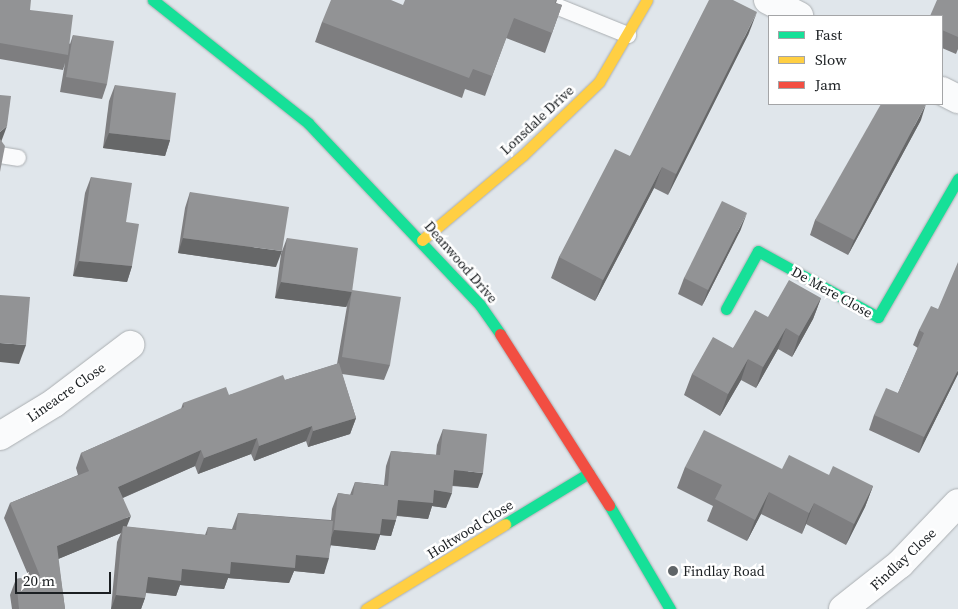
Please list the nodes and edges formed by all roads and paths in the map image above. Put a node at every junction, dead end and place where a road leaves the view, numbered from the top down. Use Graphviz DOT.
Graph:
graph roads {
  1 [pos="153,0"];
  2 [pos="541,0"];
  3 [pos="647,0"];
  4 [pos="768,0"];
  5 [pos="797,15"];
  6 [pos="628,35"];
  7 [pos="943,92"];
  8 [pos="958,99"];
  9 [pos="0,155"];
  10 [pos="18,158"];
  11 [pos="958,179"];
  12 [pos="422,240"];
  13 [pos="726,308"];
  14 [pos="130,345"];
  15 [pos="0,436"];
  16 [pos="589,474"];
  17 [pos="958,503"];
  18 [pos="366,609"];
  19 [pos="670,609"];
  20 [pos="843,609"];
  1 -- 12 [label="street, Deanwood Drive"];
  2 -- 6 [label="lane"];
  3 -- 6 [label="street, Lonsdale Drive"];
  4 -- 5 [label="street"];
  6 -- 12 [label="street, Lonsdale Drive"];
  7 -- 8 [label="street"];
  9 -- 10 [label="lane"];
  11 -- 13 [label="street, De Mere Close"];
  12 -- 16 [label="street, Deanwood Drive"];
  14 -- 15 [label="street, Lineacre Close"];
  16 -- 18 [label="street, Holtwood Close"];
  16 -- 19 [label="street, Deanwood Drive"];
  17 -- 20 [label="street, Findlay Close"];
}
